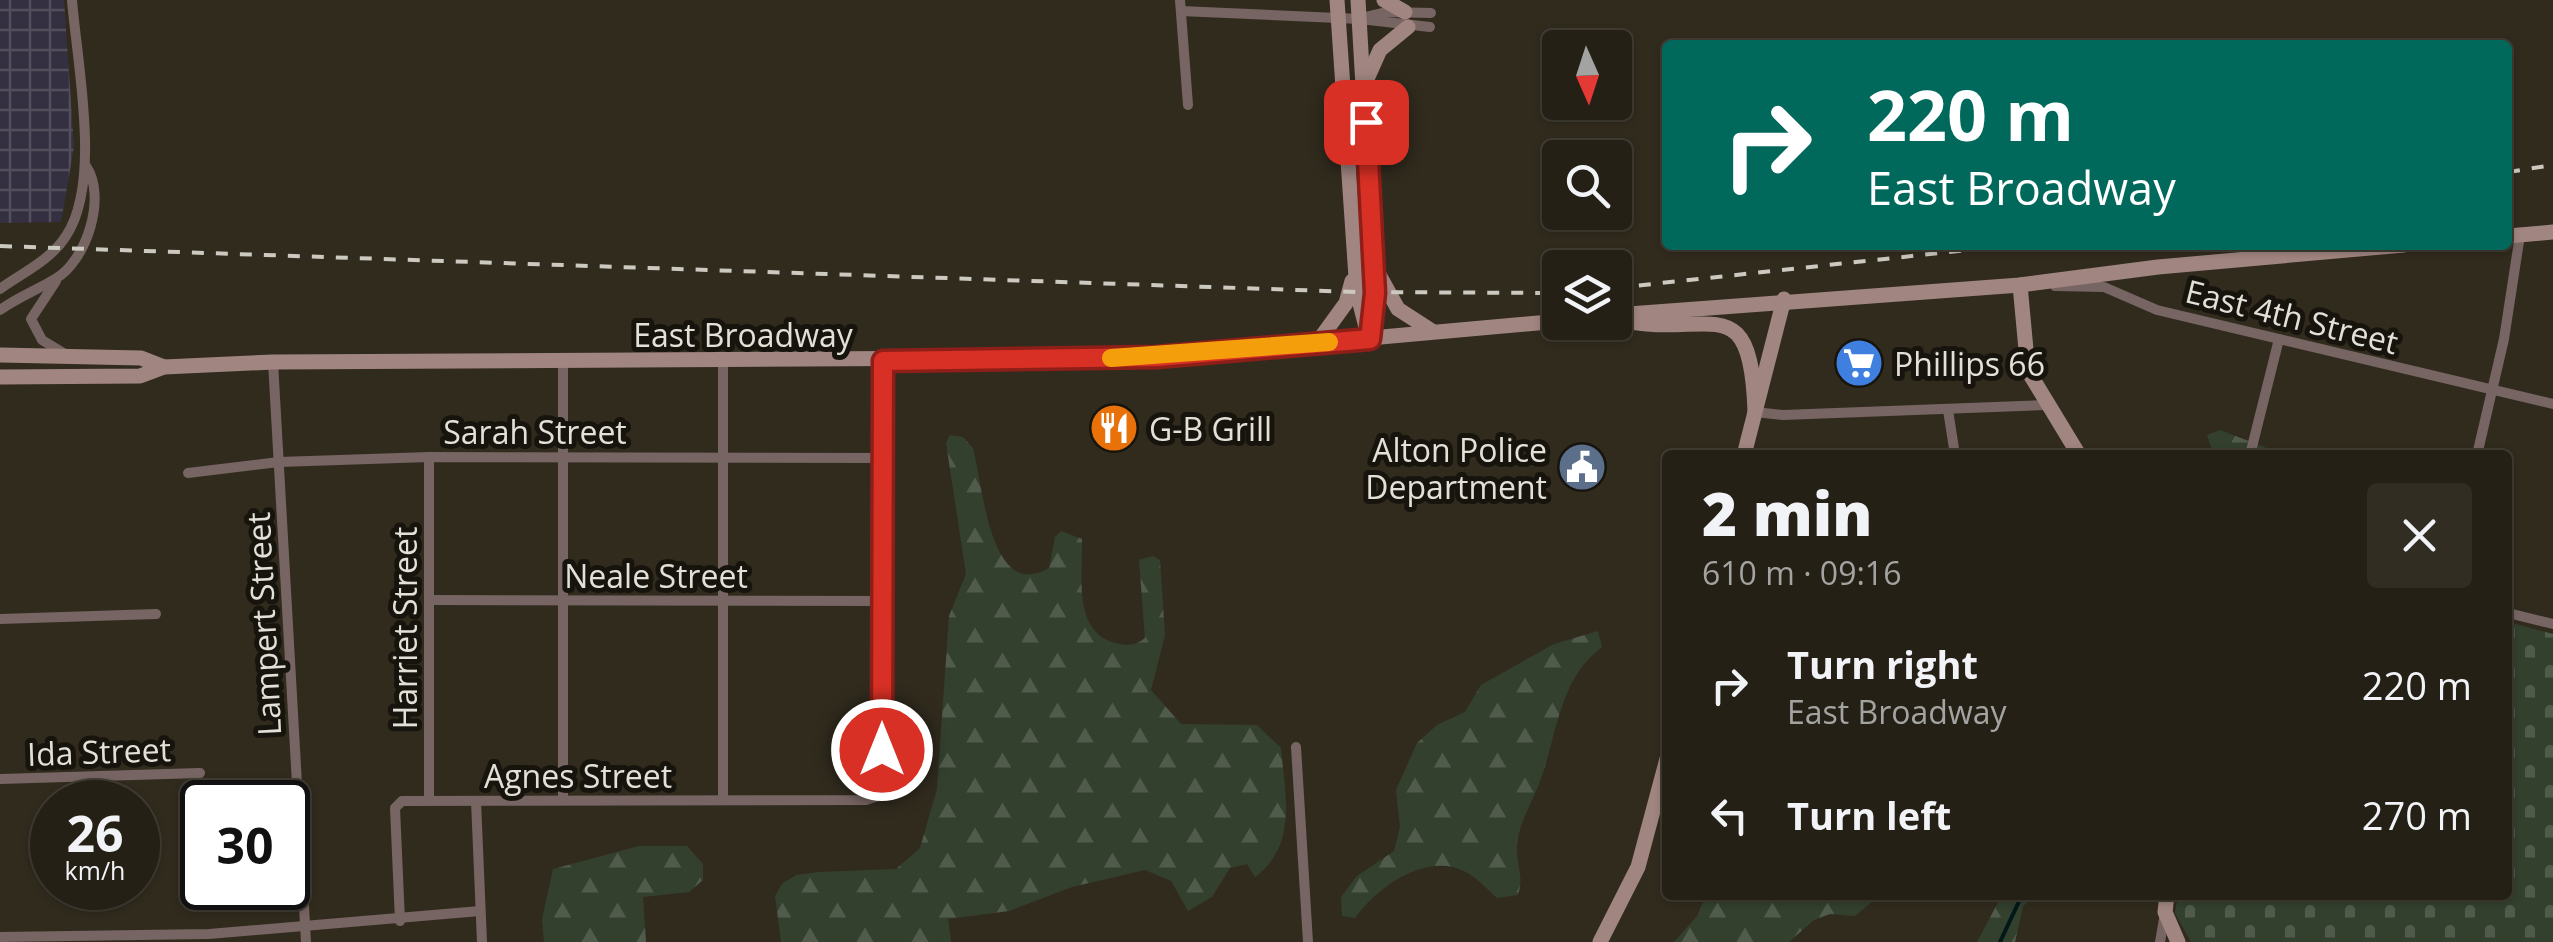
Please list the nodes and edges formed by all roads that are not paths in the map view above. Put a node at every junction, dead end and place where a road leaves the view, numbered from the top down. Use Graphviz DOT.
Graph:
graph roads {
  1 [pos="72,0"];
  2 [pos="1337,0"];
  3 [pos="1358,0"];
  4 [pos="1384,0"];
  5 [pos="1181,6"];
  6 [pos="1431,13"];
  7 [pos="1338,18"];
  8 [pos="1360,19"];
  9 [pos="1406,20"];
  10 [pos="1430,27"];
  11 [pos="1364,87"];
  12 [pos="1188,105"];
  13 [pos="86,166"];
  14 [pos="2553,232"];
  15 [pos="2514,235"];
  16 [pos="2345,250"];
  17 [pos="1374,264"];
  18 [pos="1355,267"];
  19 [pos="58,278"];
  20 [pos="2020,285"];
  21 [pos="0,289"];
  22 [pos="1784,300"];
  23 [pos="0,310"];
  24 [pos="1632,315"];
  25 [pos="1632,322"];
  26 [pos="1542,323"];
  27 [pos="1435,333"];
  28 [pos="1370,339"];
  29 [pos="2279,339"];
  30 [pos="1318,343"];
  31 [pos="66,354"];
  32 [pos="0,355"];
  33 [pos="723,361"];
  34 [pos="883,361"];
  35 [pos="273,362"];
  36 [pos="564,362"];
  37 [pos="164,367"];
  38 [pos="0,377"];
  39 [pos="2490,390"];
  40 [pos="2553,404"];
  41 [pos="2046,405"];
  42 [pos="1948,410"];
  43 [pos="1755,412"];
  44 [pos="2252,449"];
  45 [pos="1745,450"];
  46 [pos="1954,450"];
  47 [pos="2077,450"];
  48 [pos="2479,450"];
  49 [pos="428,457"];
  50 [pos="562,457"];
  51 [pos="724,457"];
  52 [pos="883,458"];
  53 [pos="279,462"];
  54 [pos="188,473"];
  55 [pos="429,600"];
  56 [pos="563,600"];
  57 [pos="724,600"];
  58 [pos="882,601"];
  59 [pos="156,614"];
  60 [pos="2512,614"];
  61 [pos="0,618"];
  62 [pos="2553,624"];
  63 [pos="1296,747"];
  64 [pos="200,773"];
  65 [pos="1662,777"];
  66 [pos="0,779"];
  67 [pos="429,799"];
  68 [pos="564,799"];
  69 [pos="723,800"];
  70 [pos="476,801"];
  71 [pos="2166,900"];
  72 [pos="480,911"];
  73 [pos="2165,912"];
  74 [pos="400,920"];
  75 [pos="305,928"];
  76 [pos="0,937"];
  77 [pos="306,942"];
  78 [pos="482,942"];
  79 [pos="1308,942"];
  80 [pos="1600,942"];
  81 [pos="2160,942"];
  82 [pos="2178,942"];
  1 -- 13 [label="street"];
  2 -- 7 [label="main road"];
  3 -- 8 [label="main road"];
  4 -- 9 [label="main road"];
  5 -- 7 [label="street"];
  5 -- 12 [label="street"];
  6 -- 9 [label="street"];
  7 -- 8 [label="street"];
  7 -- 18 [label="main road"];
  8 -- 9 [label="street"];
  8 -- 11 [label="main road"];
  9 -- 10 [label="street"];
  9 -- 11 [label="main road"];
  11 -- 17 [label="main road"];
  13 -- 19 [label="street"];
  13 -- 21 [label="street"];
  14 -- 15 [label="main road"];
  15 -- 39 [label="street"];
  16 -- 20 [label="main road"];
  17 -- 27 [label="main road"];
  17 -- 28 [label="main road"];
  18 -- 28 [label="main road"];
  18 -- 30 [label="main road"];
  19 -- 23 [label="street"];
  19 -- 31 [label="street"];
  20 -- 22 [label="main road"];
  20 -- 29 [label="street, East 4th Street"];
  20 -- 41 [label="main road"];
  22 -- 24 [label="main road"];
  22 -- 43 [label="main road"];
  25 -- 43 [label="main road"];
  26 -- 27 [label="main road, East Broadway"];
  27 -- 28 [label="main road, East Broadway"];
  28 -- 30 [label="main road, East Broadway"];
  29 -- 39 [label="street, East 4th Street"];
  29 -- 44 [label="street"];
  30 -- 34 [label="main road, East Broadway"];
  31 -- 32 [label="main road, East Broadway"];
  31 -- 37 [label="main road, East Broadway"];
  33 -- 34 [label="main road, East Broadway"];
  33 -- 36 [label="main road, East Broadway"];
  33 -- 51 [label="street"];
  34 -- 52 [label="street"];
  35 -- 36 [label="main road, East Broadway"];
  35 -- 37 [label="main road, East Broadway"];
  35 -- 53 [label="street, Lampert Street"];
  36 -- 50 [label="street"];
  37 -- 38 [label="main road, East Broadway"];
  39 -- 40 [label="street, East 4th Street"];
  39 -- 48 [label="street"];
  41 -- 42 [label="street"];
  41 -- 47 [label="main road"];
  42 -- 43 [label="street"];
  42 -- 46 [label="street"];
  43 -- 45 [label="main road"];
  49 -- 50 [label="street, Sarah Street"];
  49 -- 53 [label="street, Sarah Street"];
  49 -- 55 [label="street, Harriet Street"];
  50 -- 51 [label="street, Sarah Street"];
  50 -- 56 [label="street"];
  51 -- 52 [label="street, Sarah Street"];
  51 -- 57 [label="street"];
  52 -- 58 [label="street"];
  53 -- 54 [label="street, Sarah Street"];
  53 -- 75 [label="street, Lampert Street"];
  55 -- 56 [label="street, Neale Street"];
  55 -- 67 [label="street, Harriet Street"];
  56 -- 57 [label="street, Neale Street"];
  56 -- 68 [label="street"];
  57 -- 58 [label="street, Neale Street"];
  57 -- 69 [label="street"];
  58 -- 69 [label="street, Agnes Street"];
  59 -- 61 [label="street"];
  60 -- 62 [label="street"];
  63 -- 79 [label="street"];
  64 -- 66 [label="street, Ida Street"];
  65 -- 80 [label="main road"];
  67 -- 70 [label="street, Agnes Street"];
  67 -- 74 [label="street"];
  68 -- 69 [label="street, Agnes Street"];
  68 -- 70 [label="street, Agnes Street"];
  70 -- 72 [label="street"];
  71 -- 73 [label="main road"];
  72 -- 74 [label="street"];
  72 -- 78 [label="street"];
  73 -- 81 [label="street"];
  73 -- 82 [label="main road"];
  74 -- 75 [label="street"];
  75 -- 76 [label="street"];
  75 -- 77 [label="street, Lampert Street"];
}
